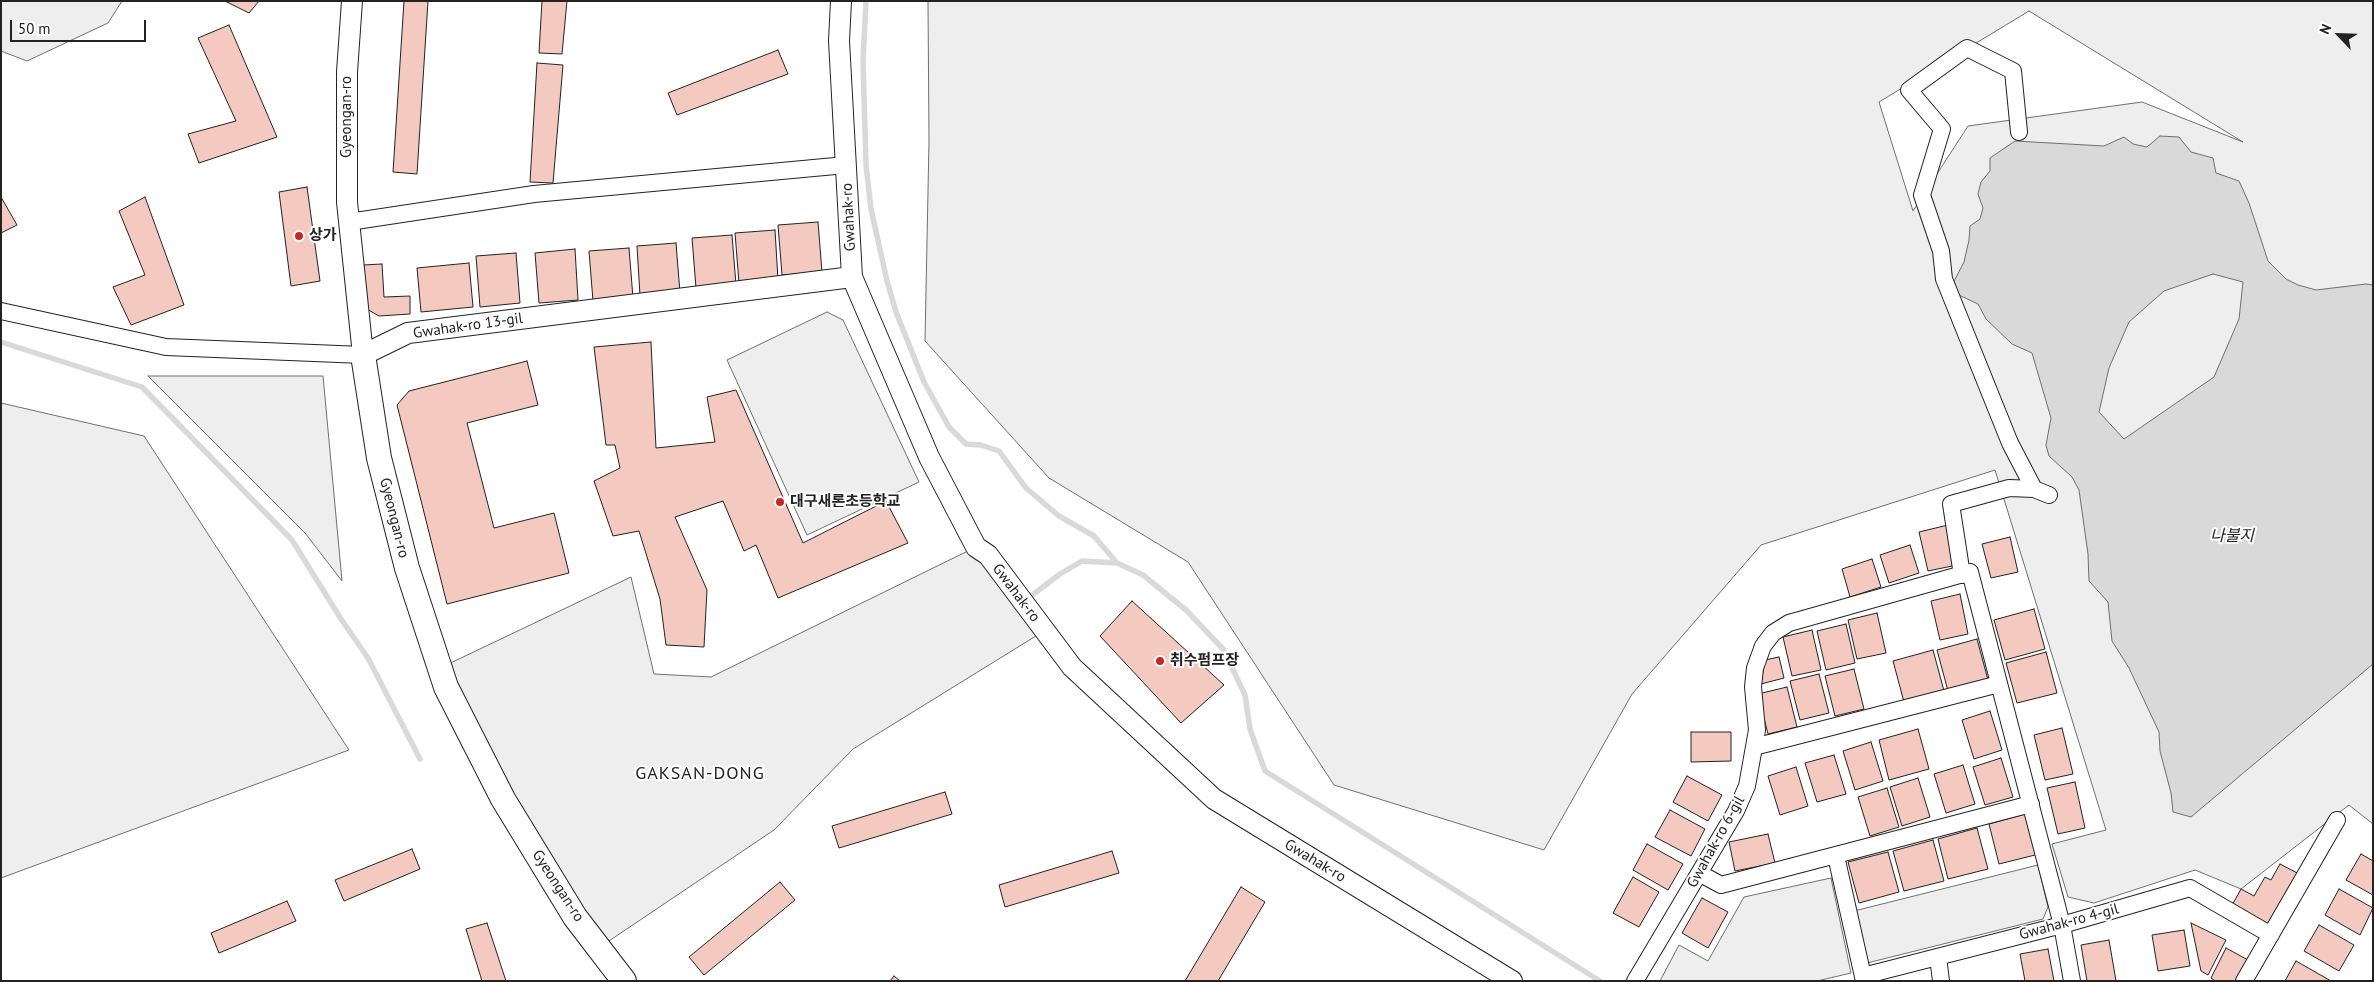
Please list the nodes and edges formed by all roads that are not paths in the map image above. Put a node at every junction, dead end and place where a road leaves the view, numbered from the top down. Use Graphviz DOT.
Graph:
graph roads {
  1 [pos="352,1"];
  2 [pos="840,1"];
  3 [pos="2019,132"];
  4 [pos="846,165"];
  5 [pos="348,222"];
  6 [pos="852,277"];
  7 [pos="1,311"];
  8 [pos="363,355"];
  9 [pos="1966,574"];
  10 [pos="1999,684"];
  11 [pos="1754,747"];
  12 [pos="2031,804"];
  13 [pos="2338,820"];
  14 [pos="1836,856"];
  15 [pos="1699,873"];
  16 [pos="2062,925"];
  17 [pos="2271,935"];
  18 [pos="1938,957"];
  19 [pos="1863,978"];
  20 [pos="624,981"];
  21 [pos="1512,981"];
  22 [pos="1635,981"];
  23 [pos="1941,981"];
  24 [pos="2072,981"];
  25 [pos="2244,981"];
  1 -- 5 [label="street, Gyeongan-ro"];
  2 -- 4 [label="street, Gwahak-ro"];
  3 -- 9 [label="street"];
  4 -- 5 [label="street"];
  4 -- 6 [label="street, Gwahak-ro"];
  5 -- 8 [label="street, Gyeongan-ro"];
  6 -- 8 [label="street, Gwahak-ro 13-gil"];
  6 -- 21 [label="street, Gwahak-ro"];
  7 -- 8 [label="street, Gwahak-ro 13-gil"];
  8 -- 20 [label="main road, Gyeongan-ro"];
  9 -- 10 [label="street"];
  9 -- 11 [label="street, Gwahak-ro 6-gil"];
  10 -- 11 [label="street"];
  10 -- 12 [label="street"];
  11 -- 15 [label="street, Gwahak-ro 6-gil"];
  12 -- 14 [label="street"];
  12 -- 16 [label="street"];
  13 -- 17 [label="street"];
  14 -- 15 [label="street"];
  14 -- 19 [label="street"];
  15 -- 22 [label="street, Gwahak-ro 6-gil"];
  16 -- 17 [label="street, Gwahak-ro 4-gil"];
  16 -- 18 [label="street, Gwahak-ro 4-gil"];
  16 -- 24 [label="street"];
  17 -- 25 [label="street"];
  18 -- 19 [label="street, Gwahak-ro 4-gil"];
  18 -- 23 [label="street"];
}
